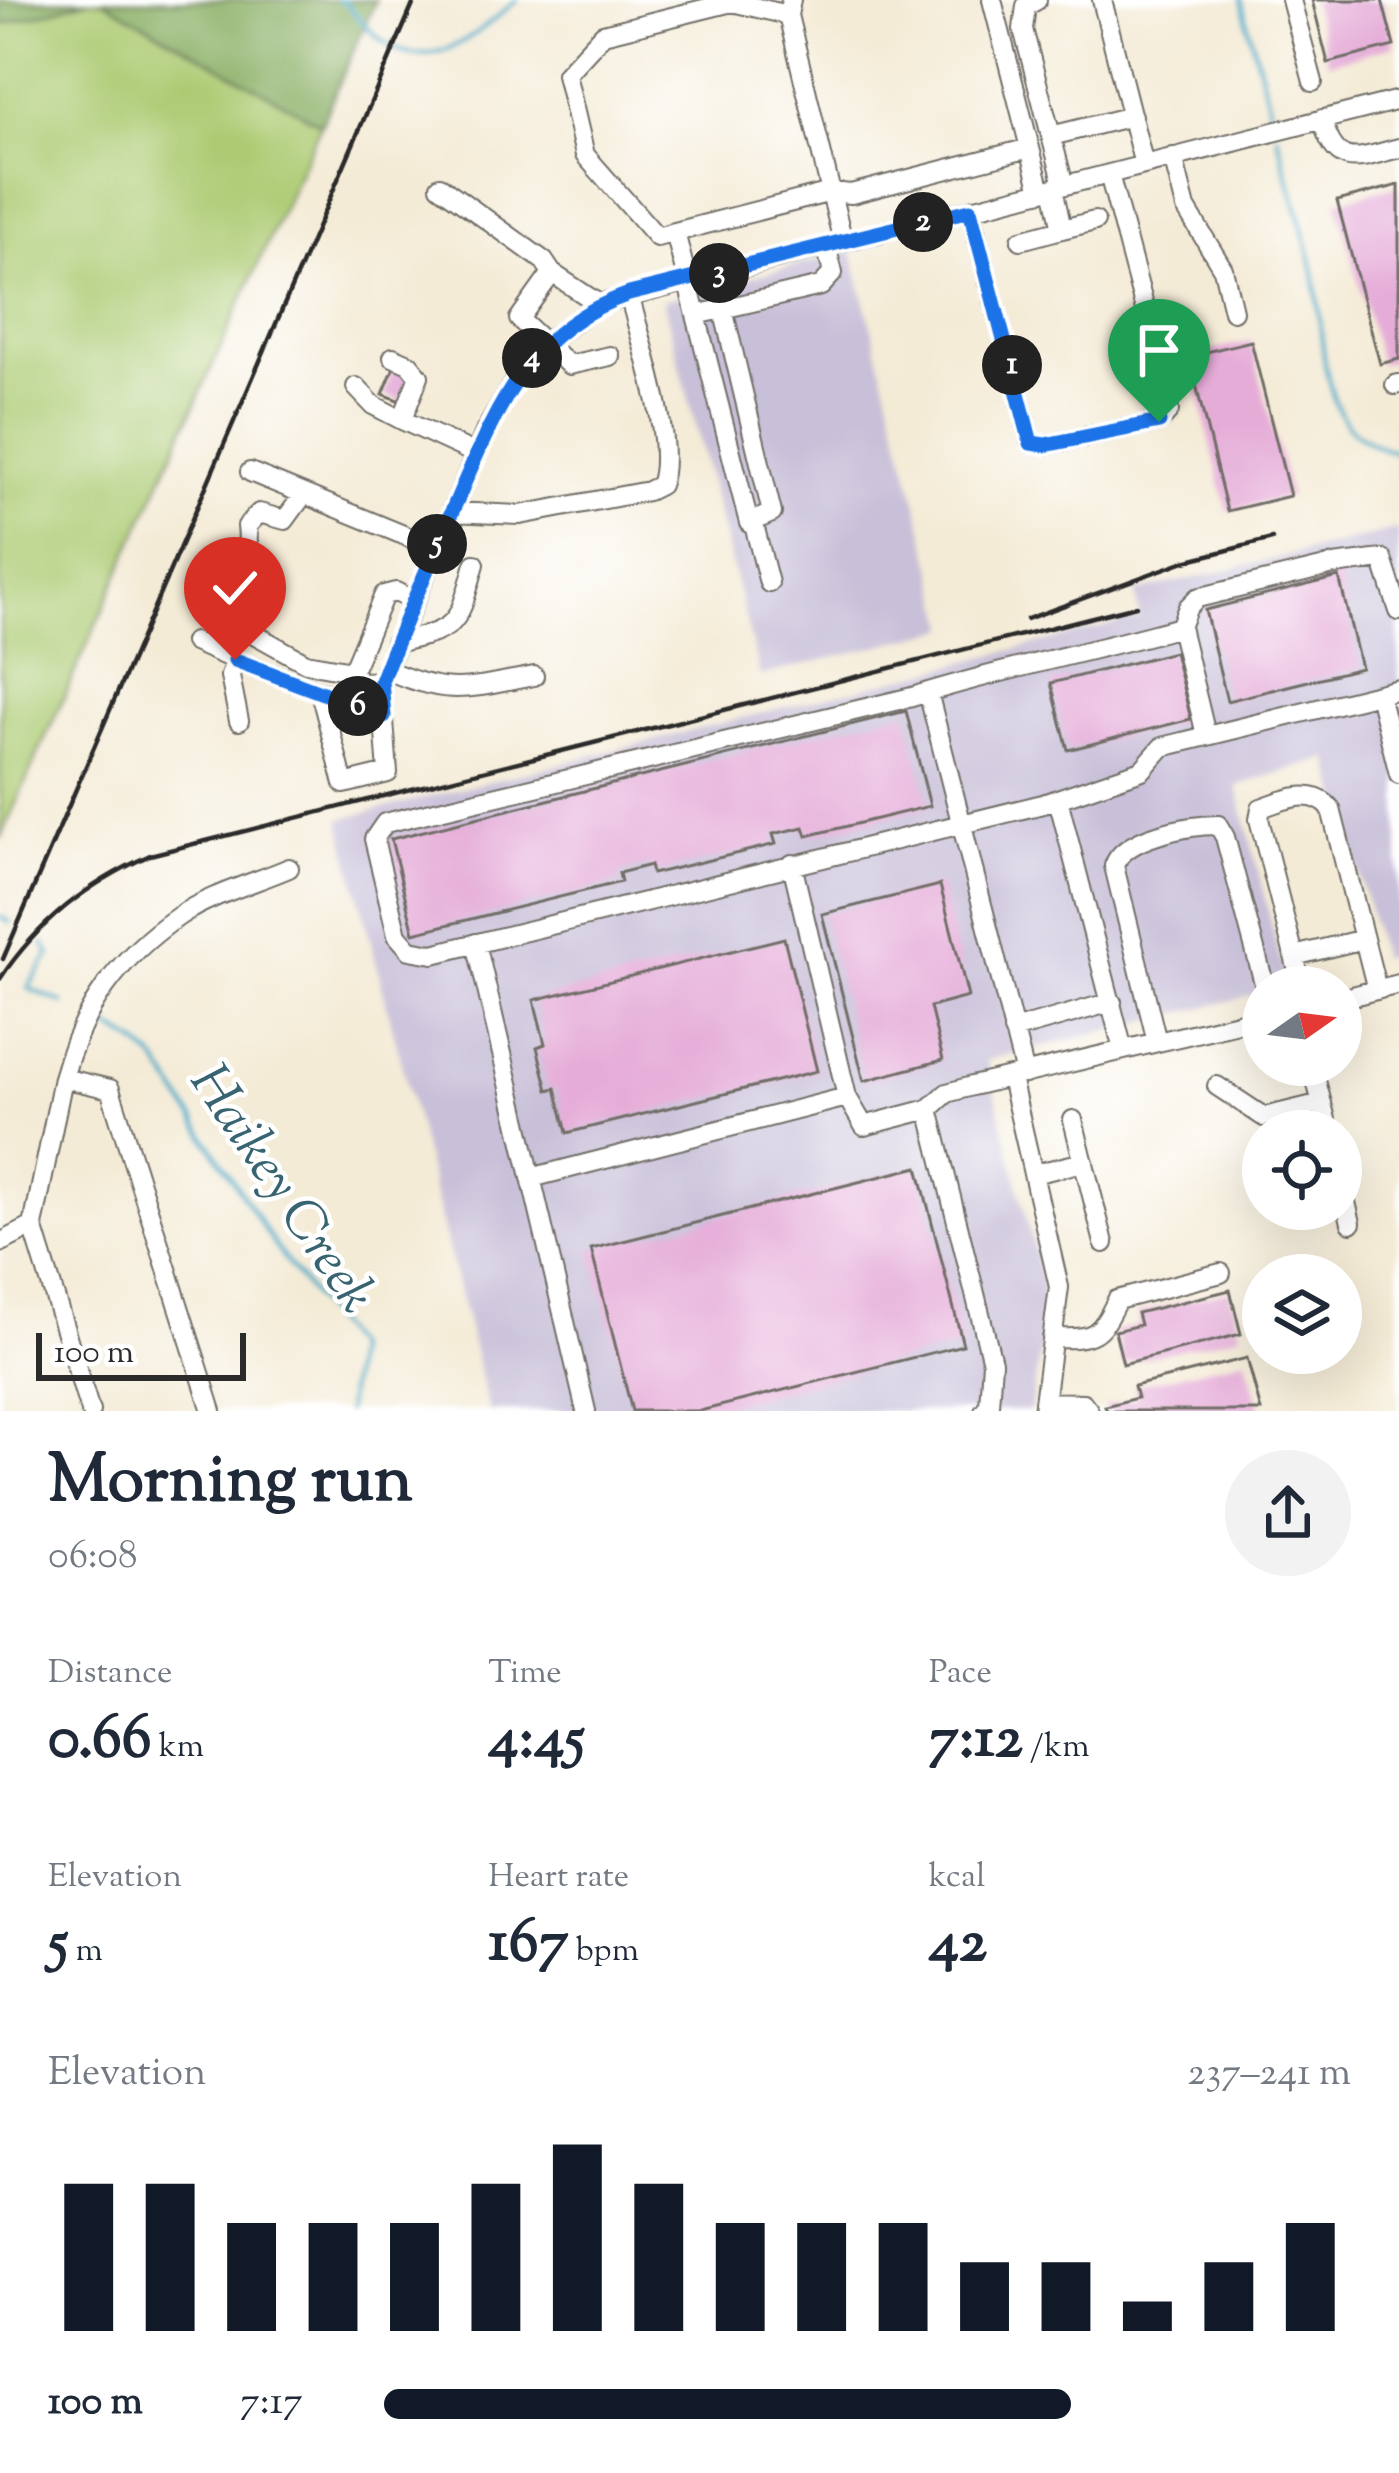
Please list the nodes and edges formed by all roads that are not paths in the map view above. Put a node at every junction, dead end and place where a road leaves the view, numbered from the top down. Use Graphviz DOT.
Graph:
graph roads {
  1 [pos="992,0"];
  2 [pos="1037,0"];
  3 [pos="1102,0"];
  4 [pos="1291,0"];
  5 [pos="789,8"];
  6 [pos="1313,82"];
  7 [pos="1399,100"];
  8 [pos="1132,116"];
  9 [pos="1322,119"];
  10 [pos="1051,136"];
  11 [pos="1030,148"];
  12 [pos="1399,148"];
  13 [pos="1173,158"];
  14 [pos="1144,165"];
  15 [pos="1109,174"];
  16 [pos="440,186"];
  17 [pos="1053,188"];
  18 [pos="831,192"];
  19 [pos="970,210"];
  20 [pos="1095,221"];
  21 [pos="1063,229"];
  22 [pos="675,232"];
  23 [pos="1021,240"];
  24 [pos="835,244"];
  25 [pos="552,273"];
  26 [pos="687,281"];
  27 [pos="629,294"];
  28 [pos="599,304"];
  29 [pos="723,309"];
  30 [pos="1234,311"];
  31 [pos="696,315"];
  32 [pos="547,342"];
  33 [pos="610,356"];
  34 [pos="392,357"];
  35 [pos="356,387"];
  36 [pos="747,414"];
  37 [pos="402,420"];
  38 [pos="721,420"];
  39 [pos="476,454"];
  40 [pos="250,472"];
  41 [pos="304,494"];
  42 [pos="452,512"];
  43 [pos="753,521"];
  44 [pos="435,548"];
  45 [pos="475,564"];
  46 [pos="769,583"];
  47 [pos="413,601"];
  48 [pos="1399,611"];
  49 [pos="1180,627"];
  50 [pos="194,642"];
  51 [pos="395,643"];
  52 [pos="235,660"];
  53 [pos="352,671"];
  54 [pos="383,675"];
  55 [pos="534,676"];
  56 [pos="320,692"];
  57 [pos="928,692"];
  58 [pos="1389,692"];
  59 [pos="384,716"];
  60 [pos="239,721"];
  61 [pos="1206,736"];
  62 [pos="1399,774"];
  63 [pos="1058,799"];
  64 [pos="962,823"];
  65 [pos="792,864"];
  66 [pos="289,868"];
  67 [pos="1364,939"];
  68 [pos="476,943"];
  69 [pos="1294,956"];
  70 [pos="1259,966"];
  71 [pos="1297,966"];
  72 [pos="1399,985"];
  73 [pos="1377,990"];
  74 [pos="1362,994"];
  75 [pos="1112,1002"];
  76 [pos="1242,1022"];
  77 [pos="1013,1030"];
  78 [pos="1157,1042"];
  79 [pos="1124,1050"];
  80 [pos="1018,1076"];
  81 [pos="63,1078"];
  82 [pos="1217,1086"];
  83 [pos="1318,1086"];
  84 [pos="847,1097"];
  85 [pos="1322,1103"];
  86 [pos="928,1108"];
  87 [pos="1252,1110"];
  88 [pos="1307,1110"];
  89 [pos="1324,1110"];
  90 [pos="1073,1120"];
  91 [pos="1084,1162"];
  92 [pos="1033,1174"];
  93 [pos="531,1178"];
  94 [pos="33,1226"];
  95 [pos="0,1243"];
  96 [pos="1104,1243"];
  97 [pos="1221,1273"];
  98 [pos="1052,1338"];
  99 [pos="1043,1407"];
  100 [pos="90,1411"];
  101 [pos="212,1411"];
  102 [pos="586,1411"];
  103 [pos="984,1411"];
  104 [pos="1089,1411"];
  1 -- 11 [label="street"];
  2 -- 10 [label="street"];
  3 -- 8 [label="street"];
  4 -- 6 [label="street"];
  5 -- 18 [label="street"];
  5 -- 22 [label="street"];
  7 -- 9 [label="street"];
  8 -- 10 [label="street"];
  8 -- 14 [label="street"];
  9 -- 12 [label="street"];
  9 -- 13 [label="street"];
  10 -- 17 [label="street"];
  11 -- 17 [label="street"];
  11 -- 18 [label="street"];
  13 -- 14 [label="street"];
  13 -- 30 [label="street"];
  14 -- 15 [label="street"];
  15 -- 17 [label="street"];
  15 -- 19 [label="street"];
  16 -- 25 [label="street"];
  17 -- 19 [label="street"];
  17 -- 21 [label="street"];
  18 -- 22 [label="street"];
  18 -- 24 [label="street"];
  19 -- 24 [label="street"];
  20 -- 21 [label="street"];
  21 -- 23 [label="street"];
  22 -- 26 [label="street"];
  24 -- 26 [label="street"];
  24 -- 29 [label="street"];
  25 -- 28 [label="street"];
  25 -- 32 [label="street"];
  26 -- 27 [label="street"];
  26 -- 31 [label="street"];
  27 -- 28 [label="street"];
  27 -- 42 [label="street"];
  28 -- 32 [label="street"];
  29 -- 31 [label="street"];
  29 -- 36 [label="street"];
  31 -- 38 [label="street"];
  32 -- 33 [label="street"];
  32 -- 39 [label="street"];
  34 -- 37 [label="street"];
  35 -- 37 [label="street"];
  36 -- 38 [label="street"];
  36 -- 43 [label="street"];
  37 -- 39 [label="street"];
  38 -- 43 [label="street"];
  39 -- 42 [label="street"];
  40 -- 41 [label="street"];
  41 -- 44 [label="street"];
  41 -- 53 [label="street"];
  42 -- 44 [label="street"];
  43 -- 46 [label="street"];
  44 -- 47 [label="street"];
  45 -- 51 [label="street"];
  47 -- 51 [label="street"];
  47 -- 53 [label="street"];
  48 -- 49 [label="street"];
  49 -- 57 [label="street"];
  49 -- 61 [label="street"];
  50 -- 52 [label="street"];
  51 -- 54 [label="street"];
  52 -- 56 [label="street"];
  52 -- 60 [label="street"];
  53 -- 54 [label="street"];
  54 -- 55 [label="street"];
  54 -- 59 [label="street"];
  56 -- 59 [label="street"];
  56 -- 59 [label="street"];
  57 -- 64 [label="street"];
  57 -- 68 [label="street"];
  58 -- 61 [label="street"];
  58 -- 62 [label="street"];
  61 -- 63 [label="street"];
  63 -- 64 [label="street"];
  63 -- 75 [label="street"];
  64 -- 65 [label="street"];
  64 -- 77 [label="street"];
  65 -- 68 [label="street"];
  65 -- 84 [label="street"];
  66 -- 81 [label="street"];
  67 -- 69 [label="street"];
  67 -- 69 [label="street"];
  67 -- 73 [label="street"];
  68 -- 93 [label="street"];
  69 -- 71 [label="street"];
  70 -- 78 [label="street"];
  72 -- 73 [label="street"];
  73 -- 74 [label="street"];
  75 -- 77 [label="street"];
  75 -- 79 [label="street"];
  76 -- 78 [label="street"];
  77 -- 80 [label="street"];
  78 -- 79 [label="street"];
  79 -- 80 [label="street"];
  80 -- 86 [label="street"];
  80 -- 92 [label="street"];
  81 -- 94 [label="street"];
  81 -- 101 [label="street"];
  82 -- 87 [label="street"];
  83 -- 85 [label="street"];
  84 -- 86 [label="street"];
  84 -- 93 [label="street"];
  85 -- 88 [label="street"];
  85 -- 89 [label="street"];
  86 -- 103 [label="street"];
  90 -- 91 [label="street"];
  91 -- 92 [label="street"];
  91 -- 96 [label="street"];
  92 -- 98 [label="street"];
  93 -- 102 [label="street"];
  94 -- 95 [label="street"];
  94 -- 100 [label="street"];
  97 -- 98 [label="street"];
  98 -- 99 [label="street"];
  99 -- 104 [label="street"];
}
